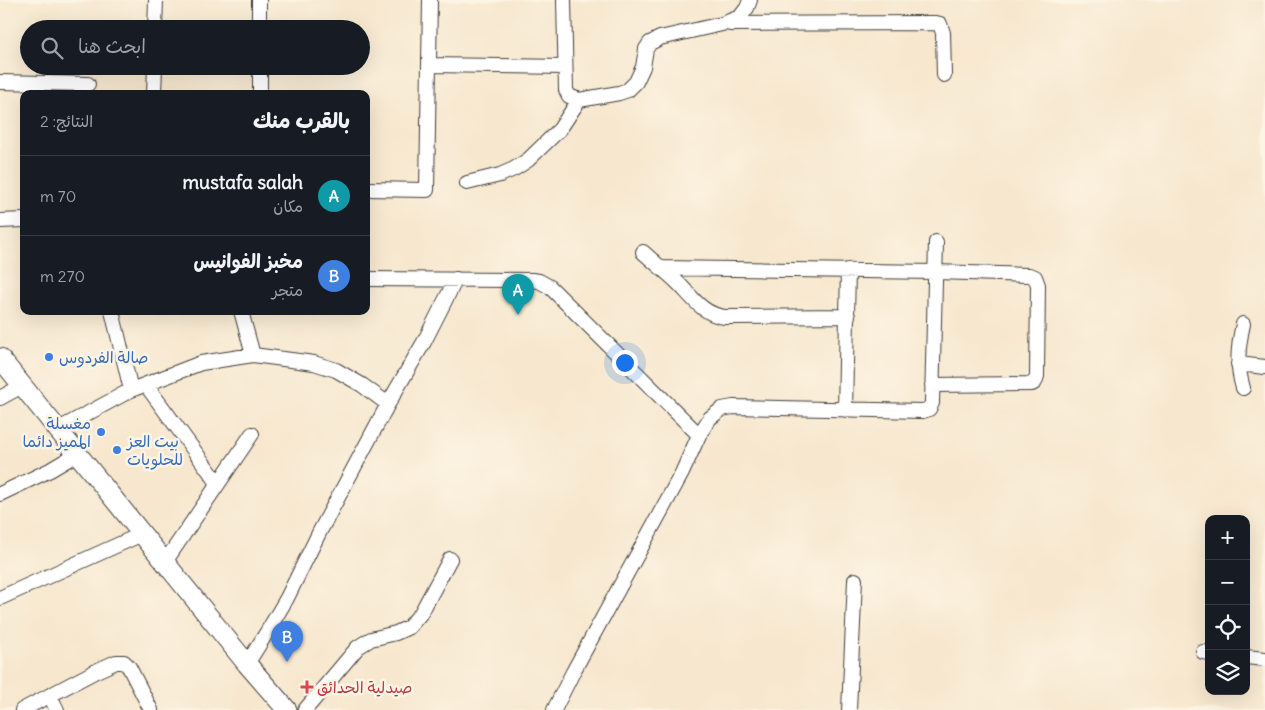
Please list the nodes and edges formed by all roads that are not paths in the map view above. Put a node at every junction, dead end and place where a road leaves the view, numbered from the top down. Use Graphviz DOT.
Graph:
graph roads {
  1 [pos="156,0"];
  2 [pos="259,0"];
  3 [pos="430,0"];
  4 [pos="564,0"];
  5 [pos="750,0"];
  6 [pos="156,20"];
  7 [pos="260,20"];
  8 [pos="722,24"];
  9 [pos="430,65"];
  10 [pos="565,67"];
  11 [pos="154,75"];
  12 [pos="260,75"];
  13 [pos="944,75"];
  14 [pos="0,82"];
  15 [pos="88,84"];
  16 [pos="154,90"];
  17 [pos="260,90"];
  18 [pos="579,100"];
  19 [pos="467,183"];
  20 [pos="370,189"];
  21 [pos="20,220"];
  22 [pos="0,221"];
  23 [pos="936,242"];
  24 [pos="644,252"];
  25 [pos="661,268"];
  26 [pos="848,270"];
  27 [pos="936,272"];
  28 [pos="370,279"];
  29 [pos="456,279"];
  30 [pos="113,315"];
  31 [pos="242,315"];
  32 [pos="848,316"];
  33 [pos="1243,324"];
  34 [pos="253,355"];
  35 [pos="0,358"];
  36 [pos="1238,364"];
  37 [pos="1265,366"];
  38 [pos="146,385"];
  39 [pos="22,386"];
  40 [pos="932,386"];
  41 [pos="1243,388"];
  42 [pos="131,390"];
  43 [pos="0,398"];
  44 [pos="388,404"];
  45 [pos="845,410"];
  46 [pos="58,430"];
  47 [pos="252,434"];
  48 [pos="699,435"];
  49 [pos="77,454"];
  50 [pos="218,483"];
  51 [pos="0,494"];
  52 [pos="142,534"];
  53 [pos="450,559"];
  54 [pos="165,562"];
  55 [pos="854,580"];
  56 [pos="0,598"];
  57 [pos="1250,657"];
  58 [pos="1265,659"];
  59 [pos="247,664"];
  60 [pos="50,696"];
  61 [pos="22,710"];
  62 [pos="57,710"];
  63 [pos="151,710"];
  64 [pos="287,710"];
  65 [pos="305,710"];
  66 [pos="554,710"];
  67 [pos="849,710"];
  1 -- 6 [label="street"];
  2 -- 7 [label="street"];
  3 -- 9 [label="street"];
  4 -- 10 [label="street"];
  5 -- 8 [label="street"];
  8 -- 13 [label="street"];
  8 -- 18 [label="street"];
  9 -- 10 [label="street"];
  9 -- 20 [label="street"];
  10 -- 18 [label="street"];
  11 -- 16 [label="street"];
  12 -- 17 [label="street"];
  14 -- 15 [label="street"];
  18 -- 19 [label="street"];
  21 -- 22 [label="street"];
  23 -- 27 [label="street"];
  24 -- 25 [label="street"];
  25 -- 26 [label="street"];
  25 -- 32 [label="street"];
  26 -- 27 [label="street"];
  26 -- 32 [label="street"];
  27 -- 40 [label="street"];
  27 -- 40 [label="street"];
  28 -- 29 [label="street"];
  29 -- 44 [label="street"];
  29 -- 48 [label="street"];
  30 -- 42 [label="street"];
  31 -- 34 [label="street"];
  32 -- 45 [label="street"];
  33 -- 36 [label="street"];
  34 -- 38 [label="street"];
  34 -- 44 [label="street"];
  35 -- 39 [label="main road"];
  36 -- 37 [label="street"];
  36 -- 41 [label="street"];
  38 -- 42 [label="street"];
  38 -- 50 [label="street"];
  39 -- 43 [label="street"];
  39 -- 46 [label="main road"];
  40 -- 45 [label="street"];
  42 -- 46 [label="street"];
  44 -- 59 [label="street"];
  45 -- 48 [label="street"];
  46 -- 49 [label="main road"];
  47 -- 50 [label="street"];
  48 -- 66 [label="street"];
  49 -- 51 [label="street"];
  49 -- 52 [label="main road"];
  50 -- 54 [label="street"];
  52 -- 54 [label="main road"];
  52 -- 56 [label="street"];
  53 -- 65 [label="street"];
  54 -- 59 [label="main road"];
  55 -- 67 [label="street"];
  57 -- 58 [label="street"];
  59 -- 64 [label="main road"];
  60 -- 61 [label="street"];
  60 -- 62 [label="street"];
  60 -- 63 [label="street"];
}
